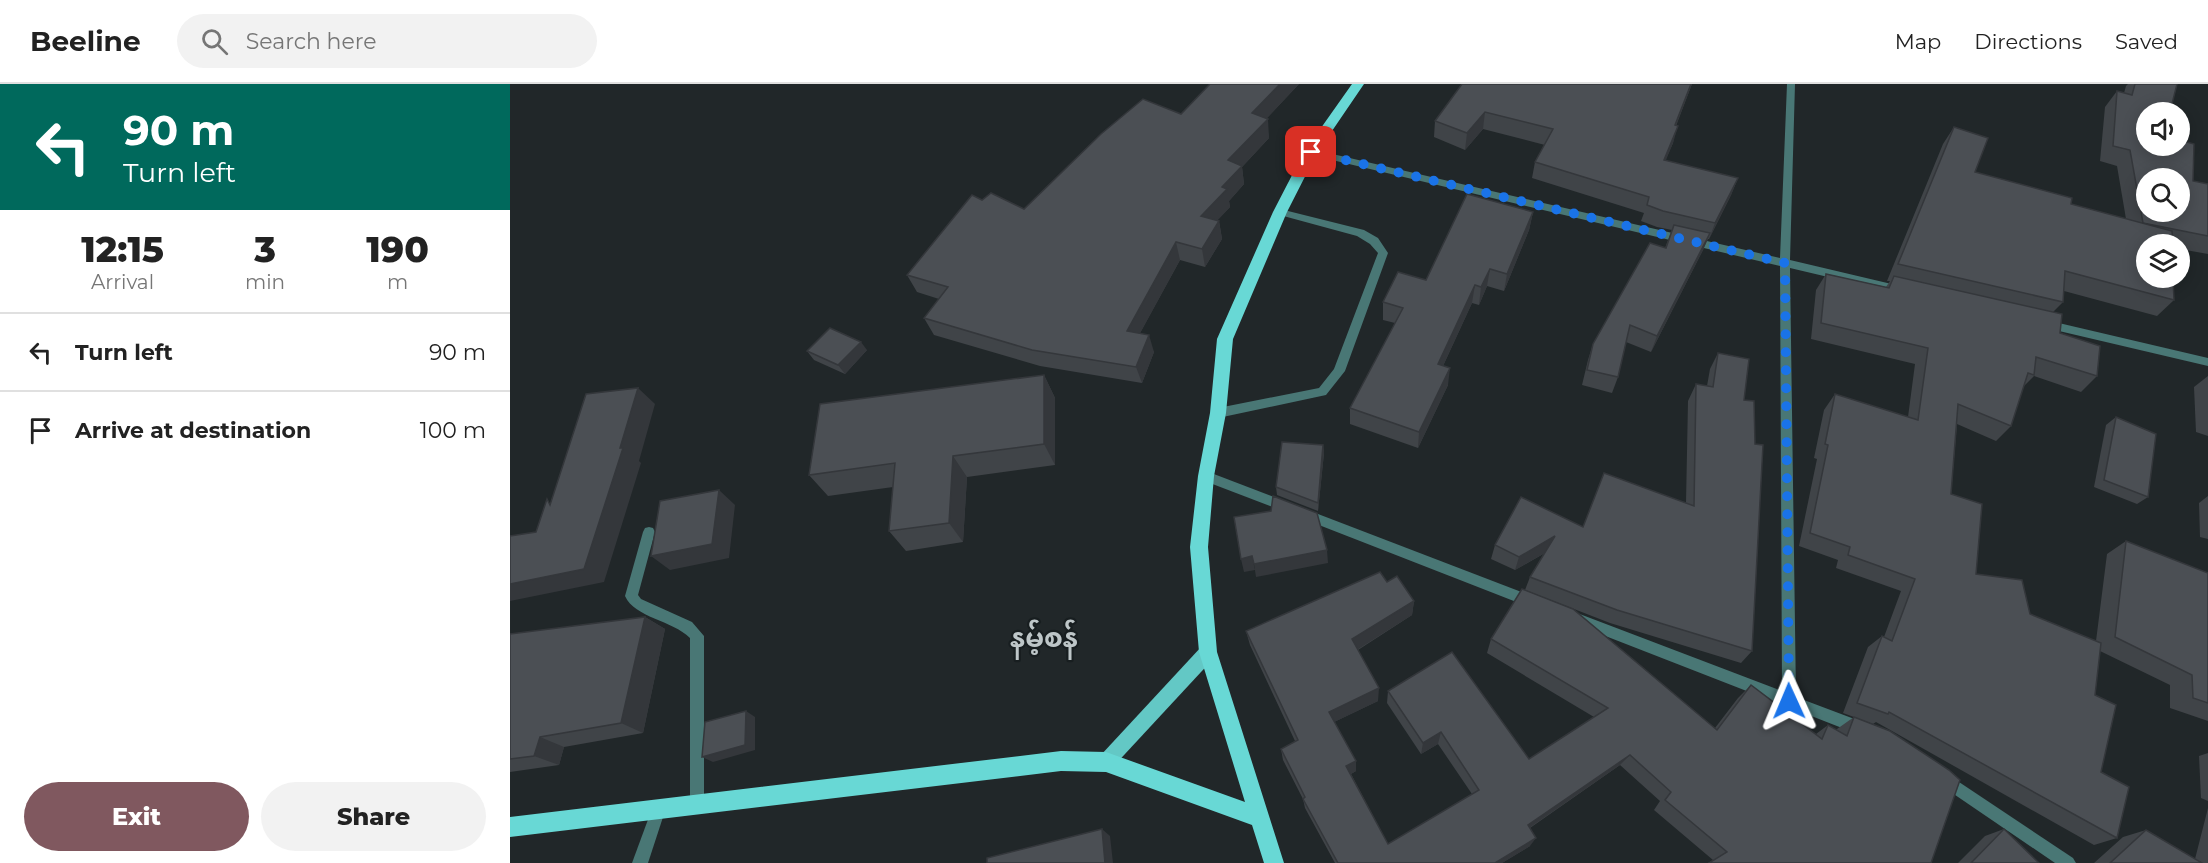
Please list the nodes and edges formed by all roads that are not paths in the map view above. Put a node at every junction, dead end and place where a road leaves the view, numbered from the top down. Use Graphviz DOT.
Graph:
graph roads {
  1 [pos="1358,84"];
  2 [pos="1791,84"];
  3 [pos="1311,152"];
  4 [pos="1281,212"];
  5 [pos="1785,263"];
  6 [pos="1911,292"];
  7 [pos="2037,322"];
  8 [pos="2208,362"];
  9 [pos="1218,413"];
  10 [pos="1206,476"];
  11 [pos="649,532"];
  12 [pos="1547,608"];
  13 [pos="1569,616"];
  14 [pos="1208,652"];
  15 [pos="1789,701"];
  16 [pos="1878,735"];
  17 [pos="1106,762"];
  18 [pos="1937,774"];
  19 [pos="697,806"];
  20 [pos="658,811"];
  21 [pos="1260,818"];
  22 [pos="510,827"];
  23 [pos="640,863"];
  24 [pos="1274,863"];
  25 [pos="2068,863"];
  1 -- 3 [label="highway"];
  2 -- 5 [label="street"];
  3 -- 4 [label="highway"];
  3 -- 5 [label="street"];
  4 -- 9 [label="highway"];
  4 -- 9 [label="street"];
  5 -- 6 [label="street"];
  5 -- 15 [label="street"];
  7 -- 8 [label="street"];
  9 -- 10 [label="highway"];
  10 -- 12 [label="street"];
  10 -- 14 [label="highway"];
  11 -- 19 [label="street"];
  13 -- 15 [label="street"];
  14 -- 17 [label="main road"];
  14 -- 21 [label="highway"];
  15 -- 16 [label="street"];
  17 -- 19 [label="highway"];
  17 -- 21 [label="highway"];
  18 -- 25 [label="street"];
  19 -- 20 [label="highway"];
  20 -- 22 [label="highway"];
  20 -- 23 [label="street"];
  21 -- 24 [label="highway"];
}
